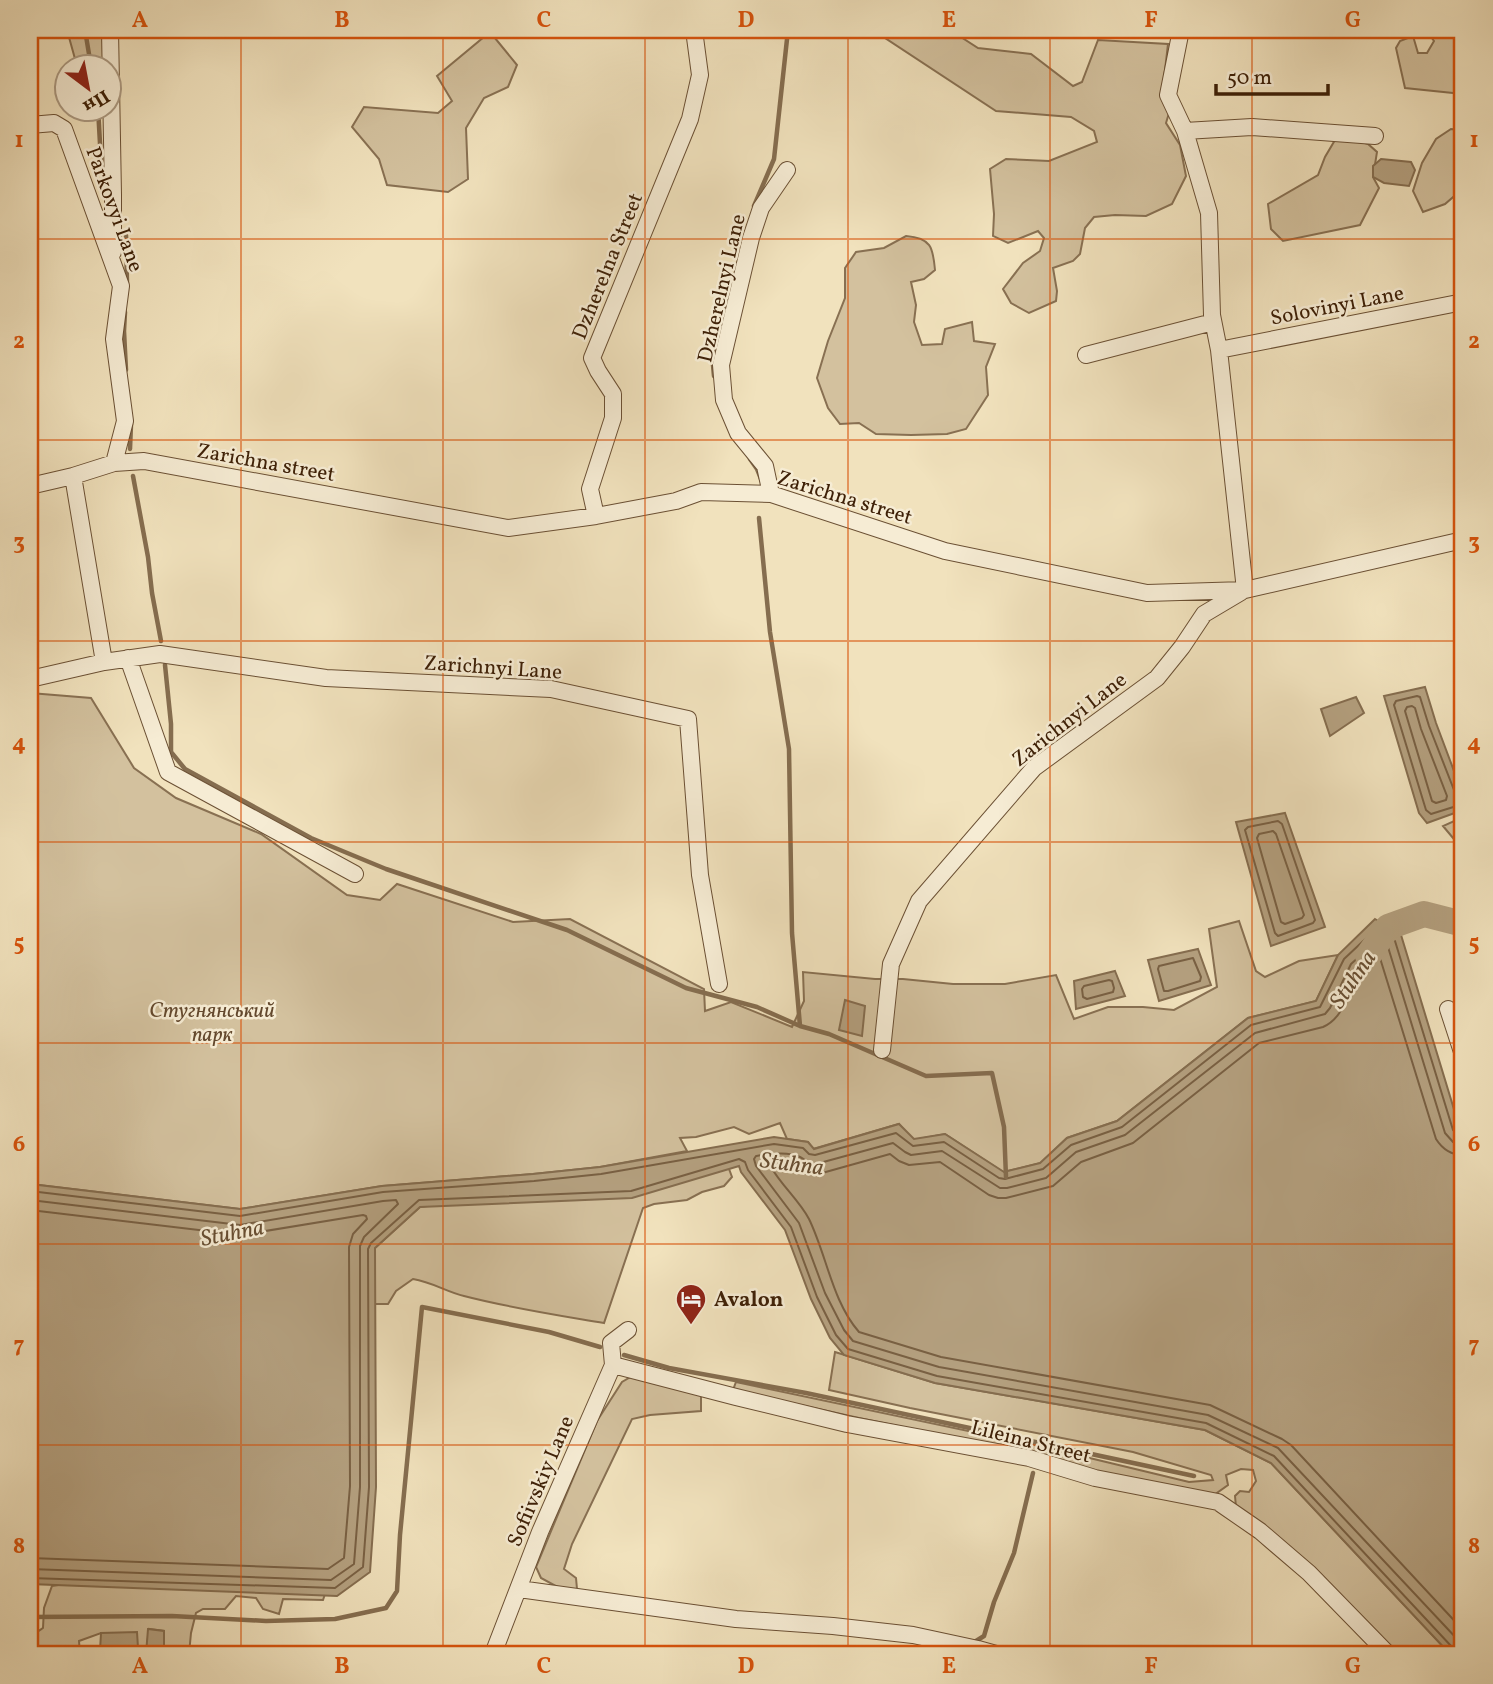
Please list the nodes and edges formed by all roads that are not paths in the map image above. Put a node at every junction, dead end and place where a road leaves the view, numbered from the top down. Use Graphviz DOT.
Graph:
graph roads {
  1 [pos="110,30"];
  2 [pos="694,30"];
  3 [pos="1181,30"];
  4 [pos="30,125"];
  5 [pos="1185,131"];
  6 [pos="1375,136"];
  7 [pos="786,170"];
  8 [pos="113,262"];
  9 [pos="1463,302"];
  10 [pos="1213,322"];
  11 [pos="1219,350"];
  12 [pos="1086,355"];
  13 [pos="114,463"];
  14 [pos="73,476"];
  15 [pos="30,486"];
  16 [pos="771,494"];
  17 [pos="596,516"];
  18 [pos="1463,540"];
  19 [pos="1245,590"];
  20 [pos="128,659"];
  21 [pos="104,662"];
  22 [pos="30,679"];
  23 [pos="355,874"];
  24 [pos="719,984"];
  25 [pos="1448,1009"];
  26 [pos="882,1050"];
  27 [pos="1463,1055"];
  28 [pos="628,1329"];
  29 [pos="613,1364"];
  30 [pos="519,1589"];
  31 [pos="493,1654"];
  32 [pos="996,1654"];
  33 [pos="1388,1654"];
  1 -- 8 [label="street"];
  2 -- 17 [label="street, Dzherelna Street"];
  3 -- 5 [label="street"];
  4 -- 8 [label="street, Parkovyi Lane"];
  5 -- 6 [label="street"];
  5 -- 10 [label="street"];
  7 -- 16 [label="street, Dzherelnyi Lane"];
  8 -- 13 [label="street, Parkovyi Lane"];
  9 -- 11 [label="street, Solovinyi Lane"];
  10 -- 11 [label="street"];
  10 -- 12 [label="street"];
  11 -- 19 [label="street"];
  13 -- 14 [label="street, Zarichna street"];
  13 -- 17 [label="street, Zarichna street"];
  14 -- 15 [label="street, Zarichna street"];
  14 -- 21 [label="street"];
  16 -- 17 [label="street, Zarichna street"];
  16 -- 19 [label="street, Zarichna street"];
  18 -- 19 [label="street"];
  19 -- 26 [label="street, Zarichnyi Lane"];
  20 -- 21 [label="street, Zarichnyi Lane"];
  20 -- 23 [label="street"];
  20 -- 24 [label="street, Zarichnyi Lane"];
  21 -- 22 [label="street, Zarichnyi Lane"];
  25 -- 27 [label="street"];
  28 -- 29 [label="street, Sofiivskiy Lane"];
  29 -- 30 [label="street, Sofiivskiy Lane"];
  29 -- 33 [label="street, Lileina Street"];
  30 -- 31 [label="street, Sofiivskiy Lane"];
  30 -- 32 [label="street"];
}
